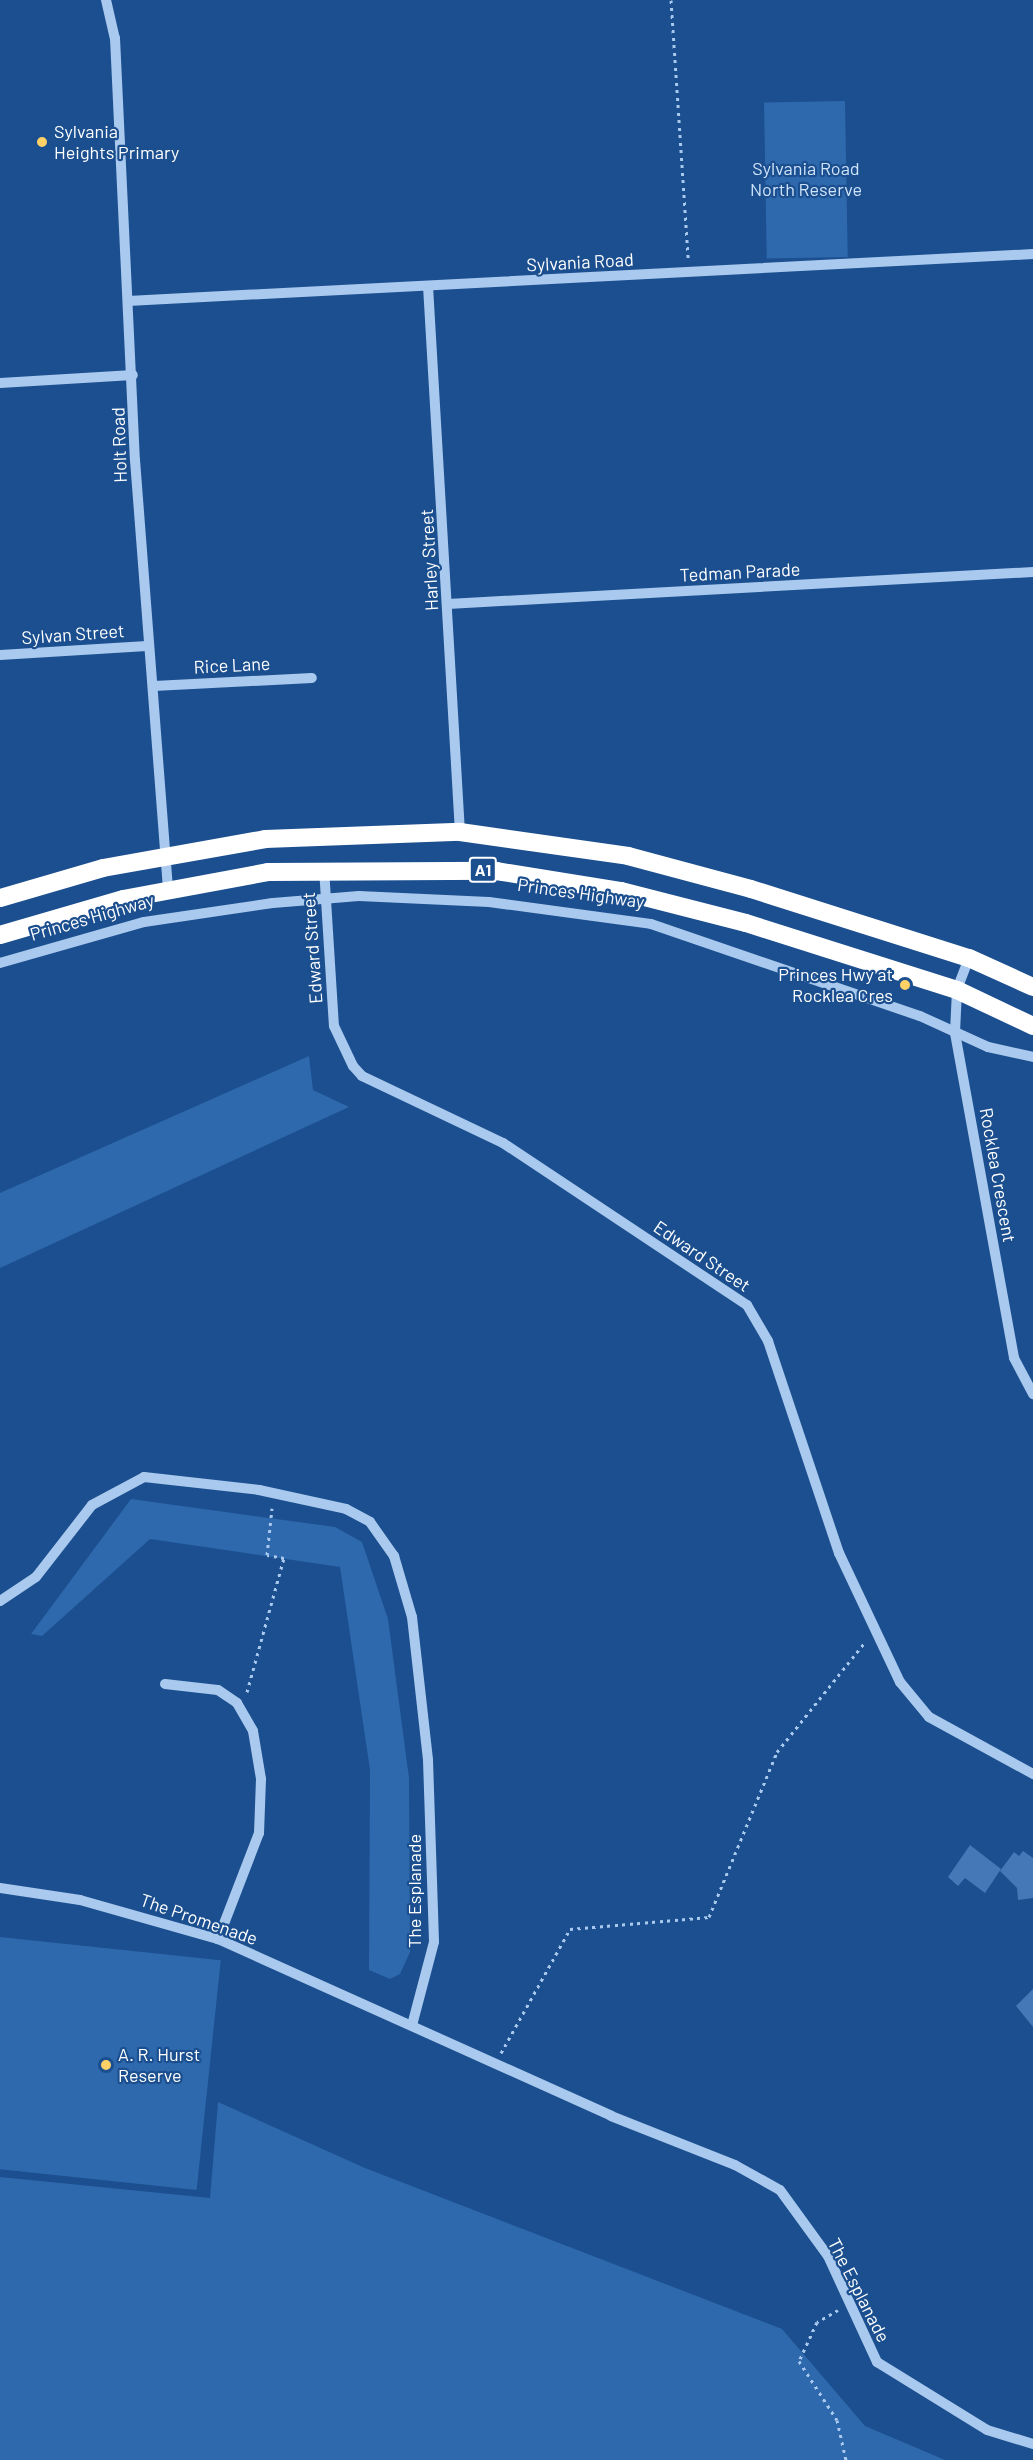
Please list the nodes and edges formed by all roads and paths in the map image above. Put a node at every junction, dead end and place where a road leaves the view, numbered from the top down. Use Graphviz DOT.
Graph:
graph roads {
  1 [pos="106,0"];
  2 [pos="671,0"];
  3 [pos="1033,254"];
  4 [pos="688,273"];
  5 [pos="428,286"];
  6 [pos="128,301"];
  7 [pos="133,375"];
  8 [pos="0,383"];
  9 [pos="1033,572"];
  10 [pos="448,604"];
  11 [pos="147,646"];
  12 [pos="0,655"];
  13 [pos="312,678"];
  14 [pos="154,686"];
  15 [pos="460,832"];
  16 [pos="164,854"];
  17 [pos="324,868"];
  18 [pos="168,890"];
  19 [pos="323,897"];
  20 [pos="0,898"];
  21 [pos="0,935"];
  22 [pos="969,958"];
  23 [pos="0,963"];
  24 [pos="1033,987"];
  25 [pos="957,990"];
  26 [pos="1033,1026"];
  27 [pos="955,1033"];
  28 [pos="1033,1057"];
  29 [pos="1033,1394"];
  30 [pos="273,1493"];
  31 [pos="0,1601"];
  32 [pos="876,1631"];
  33 [pos="165,1684"];
  34 [pos="246,1694"];
  35 [pos="237,1703"];
  36 [pos="1033,1774"];
  37 [pos="0,1888"];
  38 [pos="218,1939"];
  39 [pos="412,2025"];
  40 [pos="495,2063"];
  41 [pos="849,2303"];
  42 [pos="1033,2444"];
  43 [pos="846,2460"];
  1 -- 6 [label="street, Holt Road"];
  2 -- 4 [label="path"];
  3 -- 4 [label="street, Sylvania Road"];
  4 -- 5 [label="street, Sylvania Road"];
  5 -- 6 [label="street, Sylvania Road"];
  5 -- 10 [label="street, Harley Street"];
  6 -- 7 [label="street, Holt Road"];
  7 -- 8 [label="street"];
  7 -- 11 [label="street, Holt Road"];
  9 -- 10 [label="street, Tedman Parade"];
  10 -- 15 [label="street, Harley Street"];
  11 -- 12 [label="street, Sylvan Street"];
  11 -- 14 [label="street, Holt Road"];
  13 -- 14 [label="street, Rice Lane"];
  14 -- 16 [label="street, Holt Road"];
  15 -- 16 [label="highway, A1"];
  15 -- 22 [label="highway, A1"];
  16 -- 18 [label="street, Holt Road"];
  16 -- 20 [label="highway, A1"];
  17 -- 18 [label="highway, Princes Highway / A1"];
  17 -- 19 [label="street, Edward Street"];
  17 -- 25 [label="highway, Princes Highway / A1"];
  18 -- 21 [label="highway, Princes Highway / A1"];
  19 -- 23 [label="street, Princes Highway"];
  19 -- 27 [label="street, Princes Highway"];
  19 -- 32 [label="street, Edward Street"];
  22 -- 24 [label="highway, A1"];
  22 -- 25 [label="street, Rocklea Crescent"];
  25 -- 26 [label="highway, Princes Highway / A1"];
  25 -- 27 [label="street, Rocklea Crescent"];
  27 -- 28 [label="street, Princes Highway"];
  27 -- 29 [label="street, Rocklea Crescent"];
  30 -- 31 [label="street, The Esplanade"];
  30 -- 34 [label="path"];
  30 -- 39 [label="street, The Esplanade"];
  32 -- 36 [label="street, Edward Street"];
  32 -- 40 [label="path"];
  33 -- 35 [label="street"];
  34 -- 35 [label="street"];
  35 -- 38 [label="street"];
  37 -- 38 [label="street, The Promenade"];
  38 -- 39 [label="street, The Promenade"];
  39 -- 40 [label="street, The Esplanade"];
  40 -- 41 [label="street, The Esplanade"];
  41 -- 42 [label="street, The Esplanade"];
  41 -- 43 [label="path"];
}
